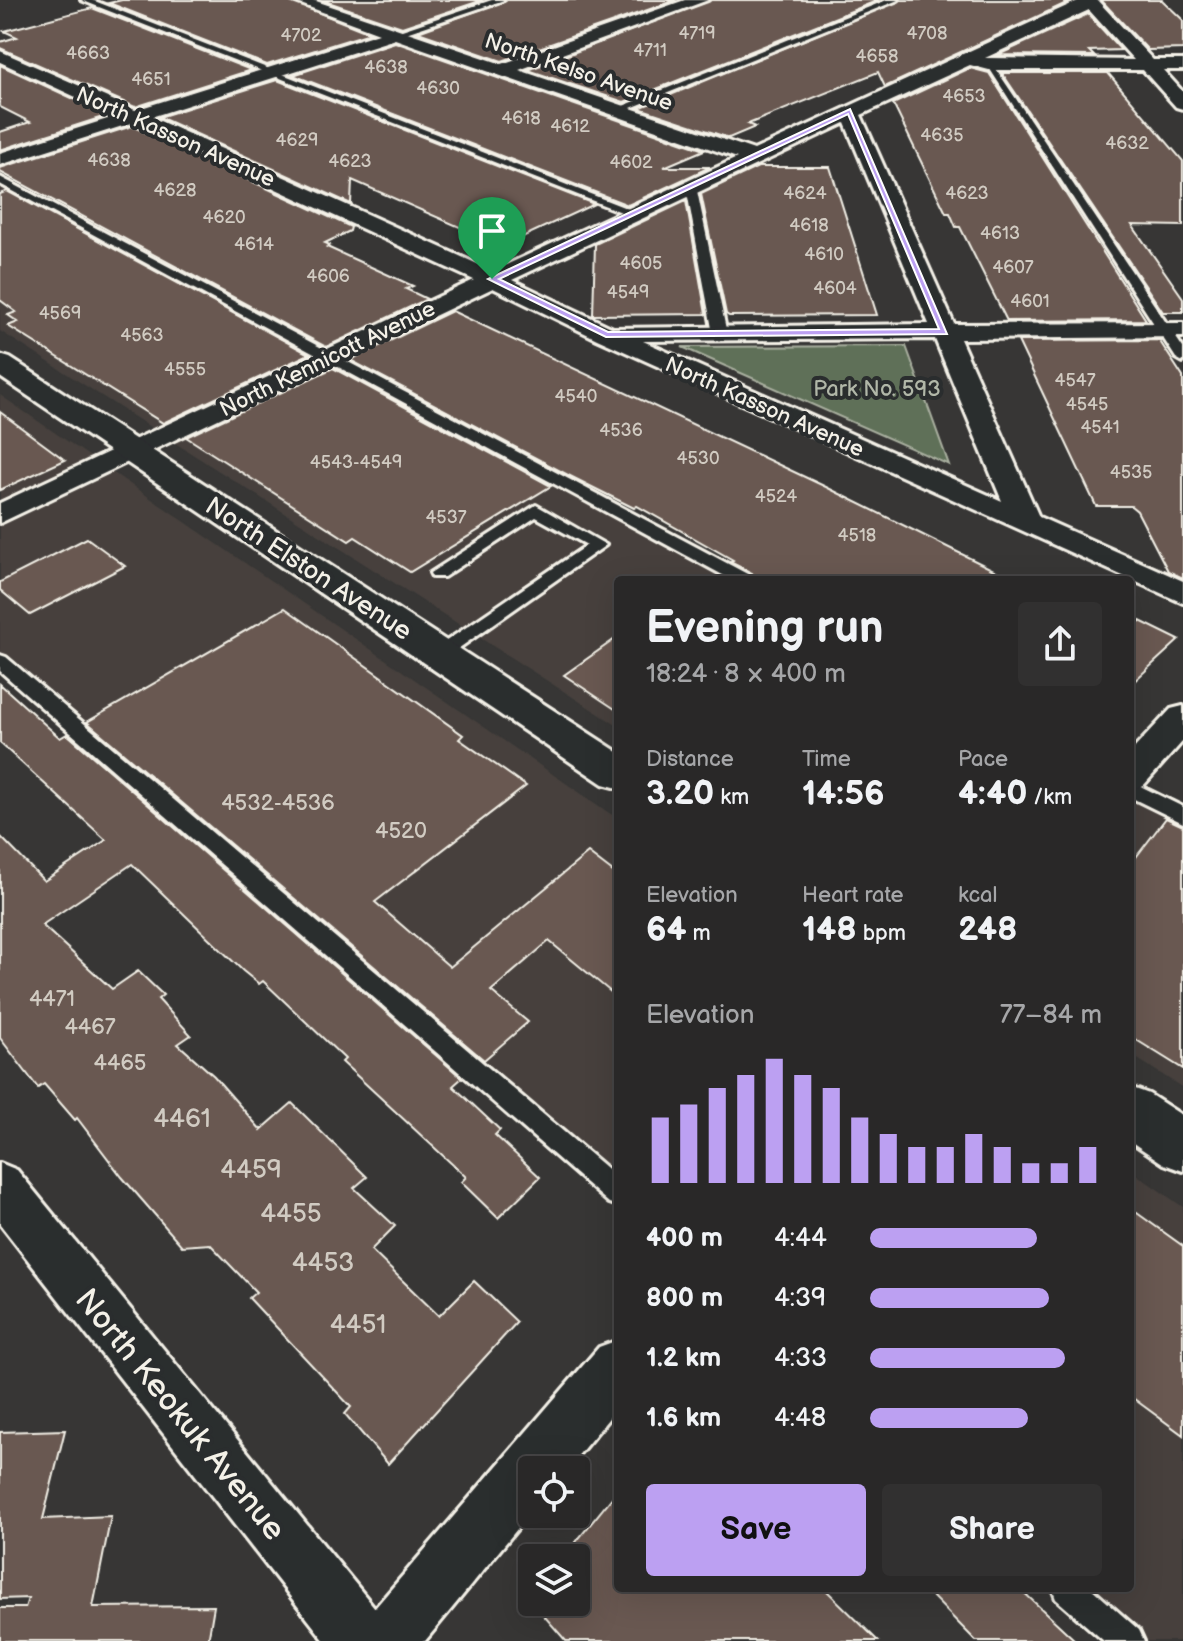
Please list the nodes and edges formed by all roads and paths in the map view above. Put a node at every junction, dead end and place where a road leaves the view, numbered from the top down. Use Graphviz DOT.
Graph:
graph roads {
  1 [pos="85,0"];
  2 [pos="500,0"];
  3 [pos="700,0"];
  4 [pos="894,0"];
  5 [pos="303,1"];
  6 [pos="1090,1"];
  7 [pos="394,34"];
  8 [pos="0,56"];
  9 [pos="978,62"];
  10 [pos="1148,65"];
  11 [pos="1183,65"];
  12 [pos="503,70"];
  13 [pos="273,73"];
  14 [pos="1183,103"];
  15 [pos="618,110"];
  16 [pos="850,111"];
  17 [pos="135,116"];
  18 [pos="754,157"];
  19 [pos="0,159"];
  20 [pos="0,180"];
  21 [pos="691,186"];
  22 [pos="633,213"];
  23 [pos="492,279"];
  24 [pos="1174,330"];
  25 [pos="944,332"];
  26 [pos="606,334"];
  27 [pos="720,334"];
  28 [pos="330,356"];
  29 [pos="1183,358"];
  30 [pos="0,364"];
  31 [pos="132,451"];
  32 [pos="0,514"];
  33 [pos="1026,522"];
  34 [pos="438,573"];
  35 [pos="738,576"];
  36 [pos="1183,593"];
  37 [pos="439,654"];
  38 [pos="0,661"];
  39 [pos="1183,718"];
  40 [pos="614,770"];
  41 [pos="1134,772"];
  42 [pos="1134,790"];
  43 [pos="1183,816"];
  44 [pos="1134,1114"];
  45 [pos="1183,1146"];
  46 [pos="0,1186"];
  47 [pos="614,1191"];
  48 [pos="614,1371"];
  49 [pos="1072,1592"];
  50 [pos="363,1641"];
  51 [pos="386,1641"];
  52 [pos="1128,1641"];
  1 -- 13 [label="lane"];
  2 -- 7 [label="lane"];
  3 -- 12 [label="street"];
  4 -- 15 [label="lane"];
  5 -- 7 [label="street, North Kelso Avenue"];
  6 -- 9 [label="street, North Kennicott Avenue"];
  6 -- 10 [label="street"];
  7 -- 12 [label="street, North Kelso Avenue"];
  7 -- 13 [label="street"];
  8 -- 17 [label="street, North Kasson Avenue"];
  9 -- 10 [label="street"];
  9 -- 16 [label="street, North Kennicott Avenue"];
  9 -- 24 [label="lane"];
  10 -- 11 [label="street"];
  10 -- 14 [label="street"];
  12 -- 15 [label="street, North Kelso Avenue"];
  13 -- 17 [label="street"];
  13 -- 22 [label="lane"];
  15 -- 18 [label="street, North Kelso Avenue"];
  16 -- 18 [label="street, North Kennicott Avenue"];
  16 -- 25 [label="street"];
  17 -- 19 [label="street"];
  17 -- 23 [label="street, North Kasson Avenue"];
  18 -- 21 [label="street, North Kennicott Avenue"];
  20 -- 28 [label="lane"];
  21 -- 22 [label="street, North Kennicott Avenue"];
  21 -- 27 [label="lane"];
  22 -- 23 [label="street, North Kennicott Avenue"];
  23 -- 26 [label="street, North Kasson Avenue"];
  23 -- 28 [label="street, North Kennicott Avenue"];
  24 -- 25 [label="street"];
  24 -- 29 [label="lane"];
  25 -- 27 [label="street"];
  25 -- 33 [label="street"];
  26 -- 27 [label="street"];
  26 -- 33 [label="street, North Kasson Avenue"];
  28 -- 31 [label="street, North Kennicott Avenue"];
  28 -- 35 [label="lane"];
  30 -- 31 [label="main road, North Elston Avenue"];
  31 -- 32 [label="street, North Kennicott Avenue"];
  31 -- 37 [label="main road, North Elston Avenue"];
  33 -- 36 [label="street, North Kasson Avenue"];
  34 -- 37 [label="lane"];
  37 -- 40 [label="main road, North Elston Avenue"];
  38 -- 47 [label="lane"];
  39 -- 41 [label="street"];
  42 -- 43 [label="lane"];
  44 -- 45 [label="main road"];
  46 -- 50 [label="street, North Keokuk Avenue"];
  48 -- 51 [label="street"];
  49 -- 52 [label="lane"];
}
